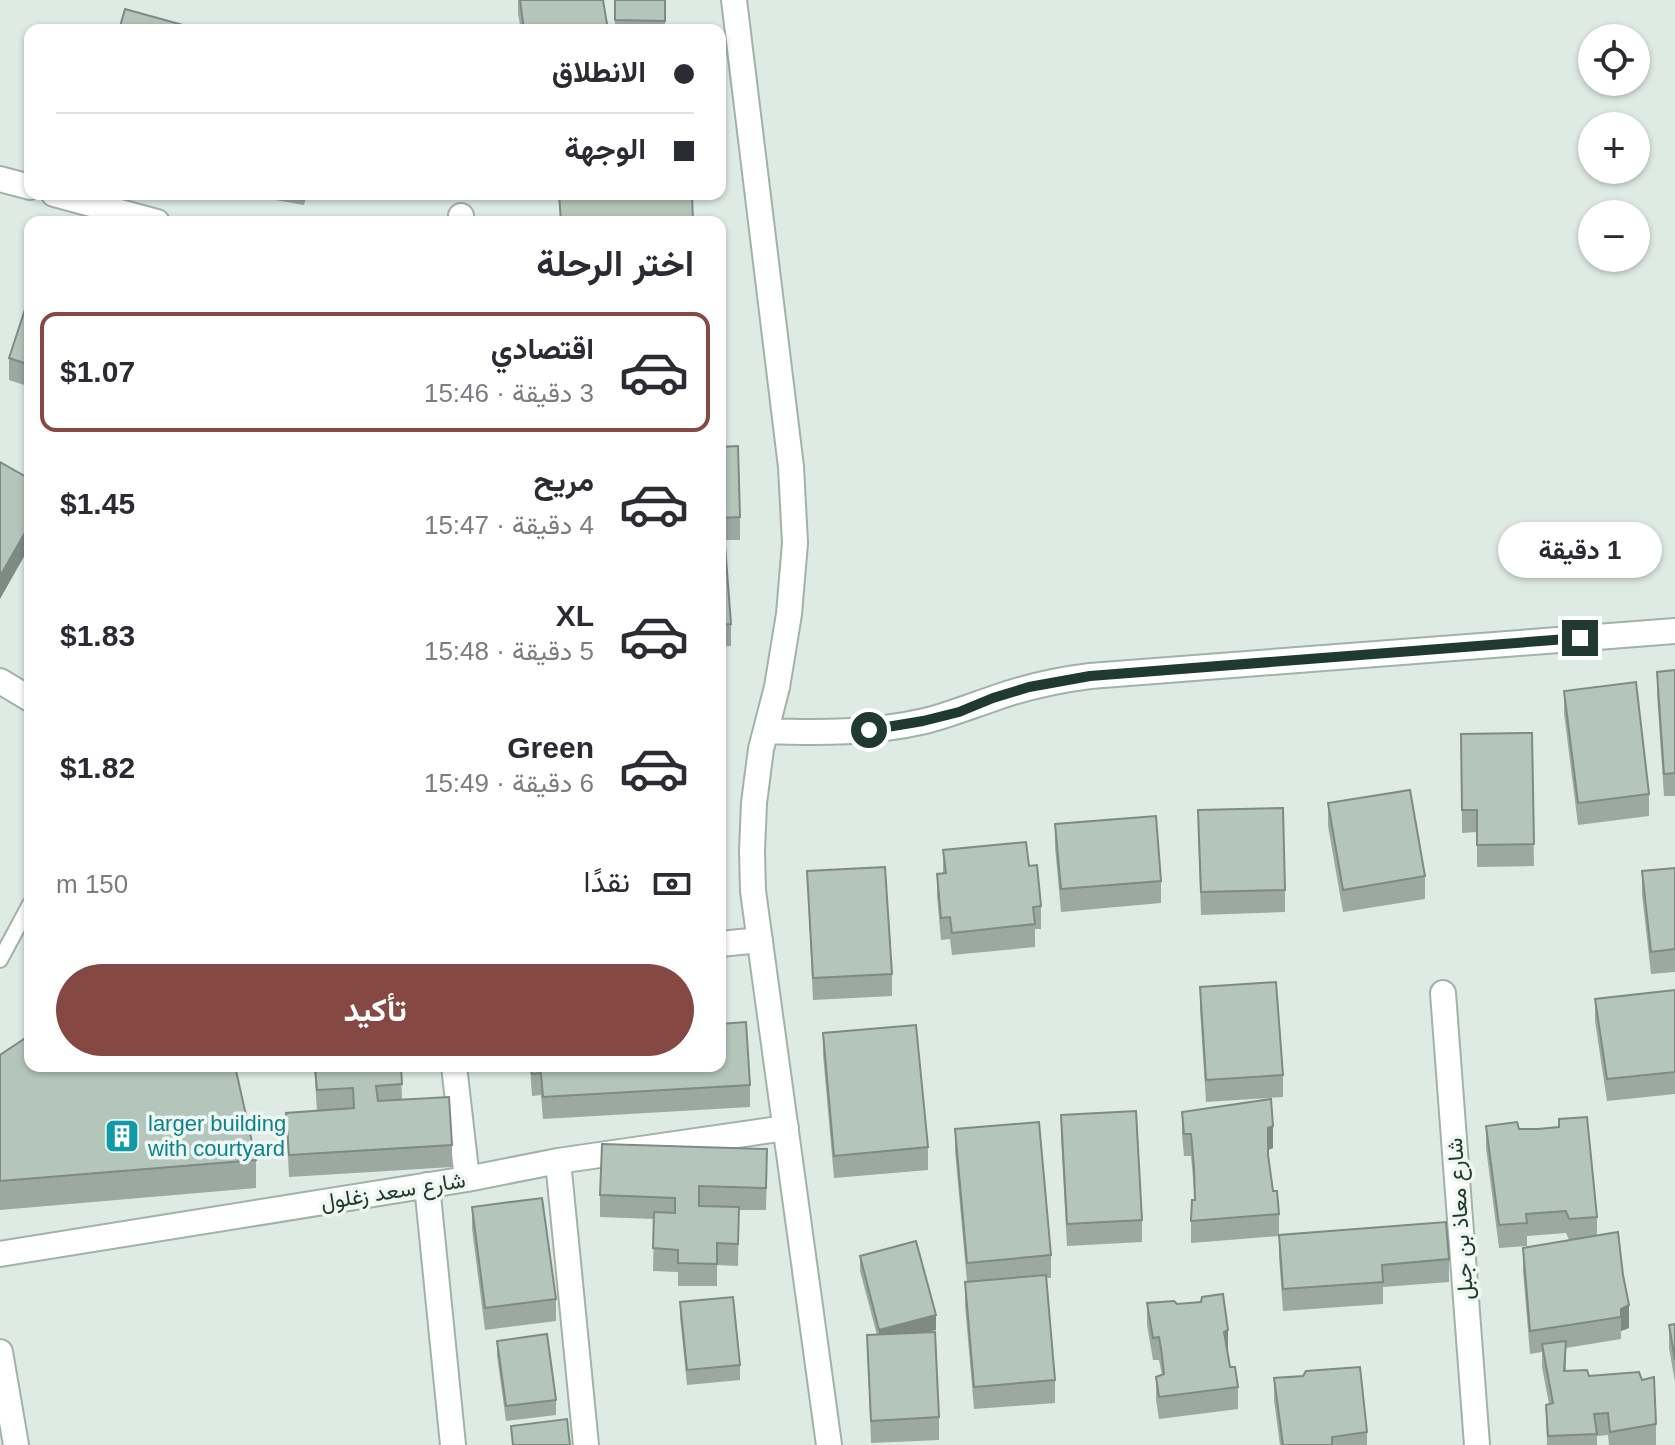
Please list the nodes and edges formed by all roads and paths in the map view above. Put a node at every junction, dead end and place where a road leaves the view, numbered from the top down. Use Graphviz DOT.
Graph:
graph roads {
  1 [pos="734,0"];
  2 [pos="0,179"];
  3 [pos="24,185"];
  4 [pos="76,200"];
  5 [pos="135,216"];
  6 [pos="1675,631"];
  7 [pos="0,681"];
  8 [pos="24,695"];
  9 [pos="766,731"];
  10 [pos="24,915"];
  11 [pos="760,940"];
  12 [pos="726,943"];
  13 [pos="0,960"];
  14 [pos="1443,993"];
  15 [pos="455,1072"];
  16 [pos="786,1128"];
  17 [pos="558,1161"];
  18 [pos="467,1179"];
  19 [pos="427,1185"];
  20 [pos="0,1254"];
  21 [pos="0,1352"];
  22 [pos="16,1445"];
  23 [pos="453,1445"];
  24 [pos="586,1445"];
  25 [pos="829,1445"];
  26 [pos="1477,1445"];
  1 -- 9 [label="street"];
  2 -- 3 [label="street"];
  4 -- 5 [label="street"];
  6 -- 9 [label="street"];
  7 -- 8 [label="street"];
  9 -- 11 [label="street"];
  10 -- 13 [label="lane"];
  11 -- 12 [label="street"];
  11 -- 16 [label="street"];
  14 -- 26 [label="street, شارع معاذ بن جبل"];
  15 -- 18 [label="street"];
  16 -- 17 [label="street, شارع سعد زغلول"];
  16 -- 25 [label="street"];
  17 -- 18 [label="street, شارع سعد زغلول"];
  17 -- 24 [label="street"];
  18 -- 19 [label="street, شارع سعد زغلول"];
  19 -- 20 [label="street, شارع سعد زغلول"];
  19 -- 23 [label="street"];
  21 -- 22 [label="street"];
}
